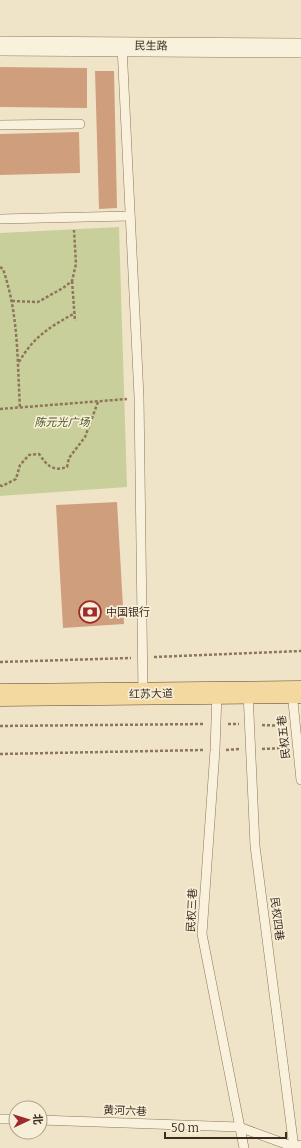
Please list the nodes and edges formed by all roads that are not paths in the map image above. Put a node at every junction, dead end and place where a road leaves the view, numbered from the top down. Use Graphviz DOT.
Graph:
graph roads {
  1 [pos="0,46"];
  2 [pos="122,46"];
  3 [pos="301,48"];
  4 [pos="80,124"];
  5 [pos="0,125"];
  6 [pos="130,216"];
  7 [pos="0,219"];
  8 [pos="248,692"];
  9 [pos="296,692"];
  10 [pos="217,693"];
  11 [pos="0,695"];
  12 [pos="143,695"];
  13 [pos="301,780"];
  14 [pos="48,1120"];
  15 [pos="239,1127"];
  16 [pos="296,1147"];
  17 [pos="244,1148"];
  1 -- 2 [label="street, 民生路"];
  2 -- 3 [label="street, 民生路"];
  2 -- 6 [label="lane"];
  4 -- 5 [label="lane"];
  6 -- 7 [label="lane"];
  6 -- 12 [label="lane"];
  8 -- 9 [label="main road, 红苏大道"];
  8 -- 10 [label="main road, 红苏大道"];
  8 -- 16 [label="lane, 民权四巷"];
  9 -- 13 [label="lane, 民权五巷"];
  10 -- 12 [label="main road, 红苏大道"];
  10 -- 15 [label="lane, 民权三巷"];
  11 -- 12 [label="main road, 红苏大道"];
  14 -- 15 [label="lane, 黄河六巷"];
  15 -- 16 [label="lane, 黄河六巷"];
  15 -- 17 [label="lane, 民权三巷"];
}
